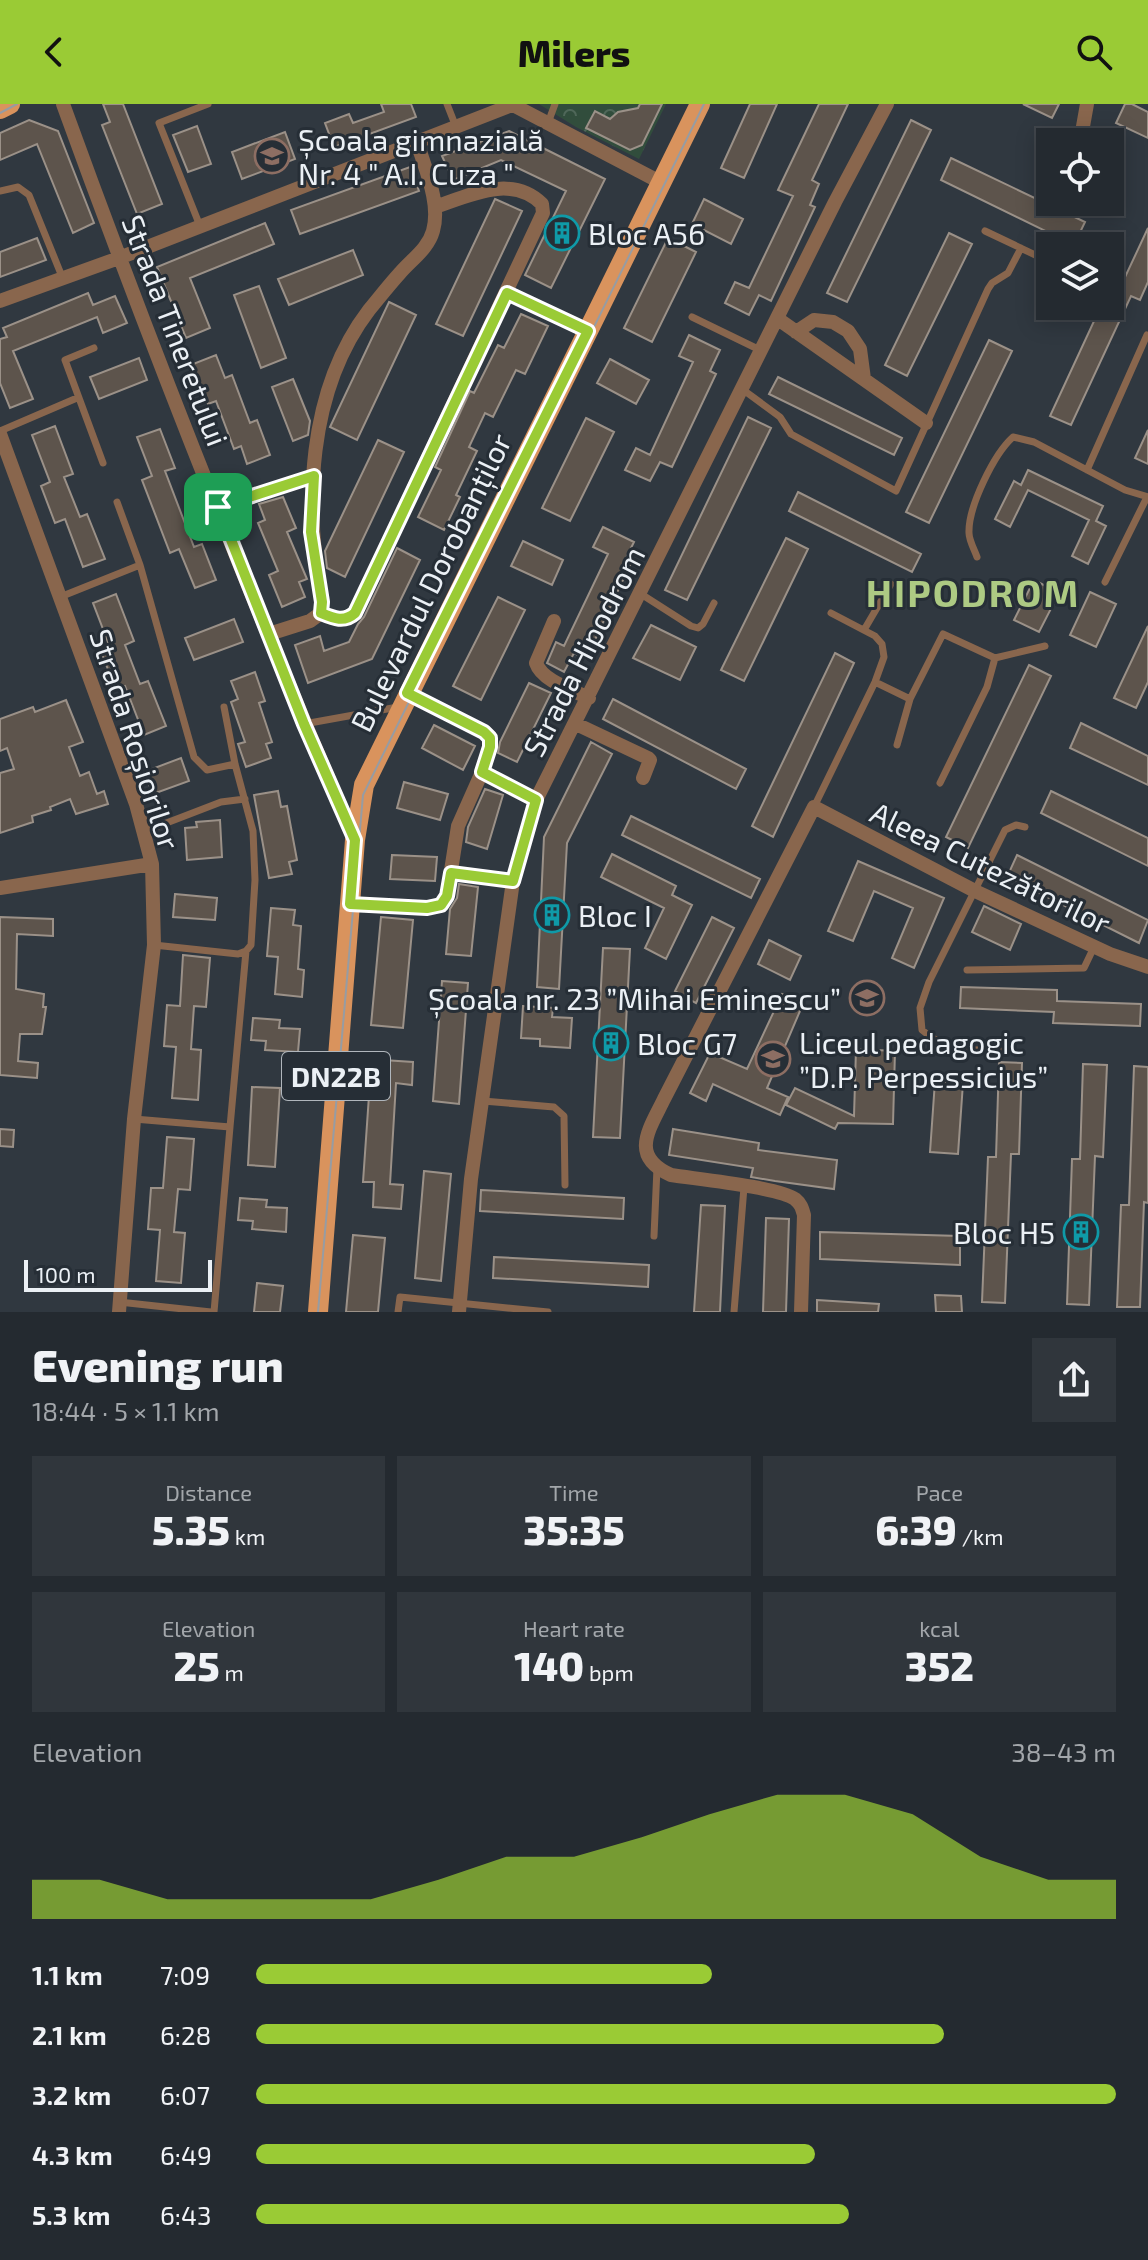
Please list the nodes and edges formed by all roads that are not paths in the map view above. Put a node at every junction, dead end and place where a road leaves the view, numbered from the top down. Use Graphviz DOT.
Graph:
graph roads {
  1 [pos="10,104"];
  2 [pos="63,104"];
  3 [pos="208,104"];
  4 [pos="447,104"];
  5 [pos="511,104"];
  6 [pos="700,104"];
  7 [pos="887,104"];
  8 [pos="1087,104"];
  9 [pos="554,105"];
  10 [pos="0,109"];
  11 [pos="548,123"];
  12 [pos="456,127"];
  13 [pos="1088,128"];
  14 [pos="417,142"];
  15 [pos="662,183"];
  16 [pos="0,191"];
  17 [pos="435,207"];
  18 [pos="200,226"];
  19 [pos="985,231"];
  20 [pos="1021,248"];
  21 [pos="1036,255"];
  22 [pos="119,258"];
  23 [pos="63,279"];
  24 [pos="507,293"];
  25 [pos="0,301"];
  26 [pos="692,317"];
  27 [pos="778,319"];
  28 [pos="588,331"];
  29 [pos="796,332"];
  30 [pos="1147,335"];
  31 [pos="94,348"];
  32 [pos="762,351"];
  33 [pos="864,379"];
  34 [pos="742,389"];
  35 [pos="77,398"];
  36 [pos="926,423"];
  37 [pos="0,432"];
  38 [pos="103,463"];
  39 [pos="1087,470"];
  40 [pos="314,476"];
  41 [pos="1148,497"];
  42 [pos="117,502"];
  43 [pos="218,507"];
  44 [pos="977,557"];
  45 [pos="140,565"];
  46 [pos="1105,582"];
  47 [pos="891,584"];
  48 [pos="641,594"];
  49 [pos="60,597"];
  50 [pos="714,603"];
  51 [pos="321,613"];
  52 [pos="831,613"];
  53 [pos="554,621"];
  54 [pos="864,630"];
  55 [pos="269,634"];
  56 [pos="1045,646"];
  57 [pos="995,658"];
  58 [pos="875,682"];
  59 [pos="589,698"];
  60 [pos="910,699"];
  61 [pos="404,700"];
  62 [pos="224,707"];
  63 [pos="304,724"];
  64 [pos="576,724"];
  65 [pos="897,745"];
  66 [pos="235,764"];
  67 [pos="482,772"];
  68 [pos="643,778"];
  69 [pos="940,783"];
  70 [pos="245,799"];
  71 [pos="536,800"];
  72 [pos="814,807"];
  73 [pos="1025,827"];
  74 [pos="143,832"];
  75 [pos="355,840"];
  76 [pos="152,864"];
  77 [pos="451,873"];
  78 [pos="513,881"];
  79 [pos="0,888"];
  80 [pos="975,891"];
  81 [pos="350,904"];
  82 [pos="154,945"];
  83 [pos="1094,947"];
  84 [pos="246,951"];
  85 [pos="1148,967"];
  86 [pos="967,970"];
  87 [pos="1003,1051"];
  88 [pos="483,1101"];
  89 [pos="134,1119"];
  90 [pos="230,1127"];
  91 [pos="657,1168"];
  92 [pos="565,1185"];
  93 [pos="744,1187"];
  94 [pos="654,1236"];
  95 [pos="119,1307"];
  96 [pos="459,1307"];
  97 [pos="213,1312"];
  98 [pos="318,1312"];
  99 [pos="398,1312"];
  100 [pos="548,1312"];
  101 [pos="734,1312"];
  102 [pos="801,1312"];
  1 -- 10 [label="main road"];
  2 -- 22 [label="street, Strada Tineretului"];
  3 -- 18 [label="lane"];
  4 -- 12 [label="lane"];
  5 -- 11 [label="street"];
  5 -- 12 [label="street"];
  6 -- 15 [label="main road, Bulevardul Dorobanților / DN22B"];
  7 -- 27 [label="street, Strada Hipodrom"];
  8 -- 13 [label="street"];
  9 -- 11 [label="lane"];
  11 -- 15 [label="street"];
  12 -- 14 [label="street"];
  14 -- 17 [label="street"];
  14 -- 18 [label="street"];
  15 -- 28 [label="main road, Bulevardul Dorobanților / DN22B"];
  16 -- 23 [label="lane"];
  17 -- 24 [label="street"];
  17 -- 40 [label="street"];
  18 -- 22 [label="street"];
  19 -- 20 [label="lane"];
  20 -- 21 [label="lane"];
  20 -- 36 [label="lane"];
  22 -- 23 [label="street"];
  22 -- 43 [label="street, Strada Tineretului"];
  23 -- 25 [label="street"];
  24 -- 28 [label="street"];
  24 -- 51 [label="street"];
  26 -- 32 [label="lane"];
  27 -- 29 [label="street"];
  27 -- 32 [label="street, Strada Hipodrom"];
  28 -- 61 [label="main road, Bulevardul Dorobanților / DN22B"];
  29 -- 33 [label="street"];
  29 -- 33 [label="street"];
  30 -- 39 [label="lane"];
  31 -- 35 [label="lane"];
  32 -- 34 [label="street, Strada Hipodrom"];
  33 -- 36 [label="street"];
  34 -- 36 [label="lane"];
  34 -- 48 [label="street, Strada Hipodrom"];
  35 -- 37 [label="lane"];
  35 -- 38 [label="lane"];
  37 -- 49 [label="street, Strada Roșiorilor"];
  39 -- 41 [label="lane"];
  39 -- 44 [label="lane"];
  40 -- 43 [label="street"];
  40 -- 51 [label="street"];
  41 -- 46 [label="lane"];
  42 -- 45 [label="lane"];
  43 -- 55 [label="street, Strada Tineretului"];
  45 -- 49 [label="lane"];
  45 -- 66 [label="lane"];
  47 -- 54 [label="lane"];
  48 -- 50 [label="lane"];
  48 -- 59 [label="street, Strada Hipodrom"];
  49 -- 74 [label="street, Strada Roșiorilor"];
  51 -- 55 [label="street"];
  52 -- 54 [label="lane"];
  53 -- 59 [label="street"];
  54 -- 58 [label="lane"];
  55 -- 63 [label="street, Strada Tineretului"];
  56 -- 57 [label="lane"];
  57 -- 60 [label="lane"];
  57 -- 69 [label="lane"];
  58 -- 60 [label="lane"];
  58 -- 72 [label="lane"];
  59 -- 64 [label="street, Strada Hipodrom"];
  60 -- 65 [label="lane"];
  61 -- 63 [label="lane"];
  61 -- 67 [label="street"];
  61 -- 75 [label="main road, Bulevardul Dorobanților / DN22B"];
  62 -- 66 [label="lane"];
  63 -- 75 [label="street, Strada Tineretului"];
  64 -- 68 [label="street"];
  64 -- 71 [label="street, Strada Hipodrom"];
  66 -- 70 [label="lane"];
  67 -- 71 [label="street"];
  67 -- 77 [label="street"];
  70 -- 74 [label="lane"];
  70 -- 84 [label="lane"];
  71 -- 78 [label="street, Strada Hipodrom"];
  72 -- 80 [label="street, Aleea Cutezătorilor"];
  72 -- 91 [label="street"];
  73 -- 80 [label="lane"];
  74 -- 76 [label="street, Strada Roșiorilor"];
  75 -- 81 [label="main road, Bulevardul Dorobanților / DN22B"];
  76 -- 79 [label="street"];
  76 -- 82 [label="street, Strada Roșiorilor"];
  77 -- 78 [label="street"];
  77 -- 81 [label="street"];
  78 -- 88 [label="street, Strada Hipodrom"];
  80 -- 83 [label="street, Aleea Cutezătorilor"];
  80 -- 87 [label="lane"];
  81 -- 98 [label="main road, Bulevardul Dorobanților / DN22B"];
  82 -- 84 [label="lane"];
  82 -- 89 [label="street, Strada Roșiorilor"];
  83 -- 85 [label="street, Aleea Cutezătorilor"];
  83 -- 86 [label="lane"];
  84 -- 90 [label="lane"];
  88 -- 92 [label="lane"];
  88 -- 96 [label="street, Strada Hipodrom"];
  89 -- 90 [label="lane"];
  89 -- 95 [label="street, Strada Roșiorilor"];
  90 -- 97 [label="lane"];
  91 -- 93 [label="street"];
  91 -- 94 [label="lane"];
  93 -- 101 [label="lane"];
  93 -- 102 [label="street"];
  95 -- 97 [label="lane"];
  96 -- 99 [label="lane"];
  96 -- 100 [label="lane"];
}
